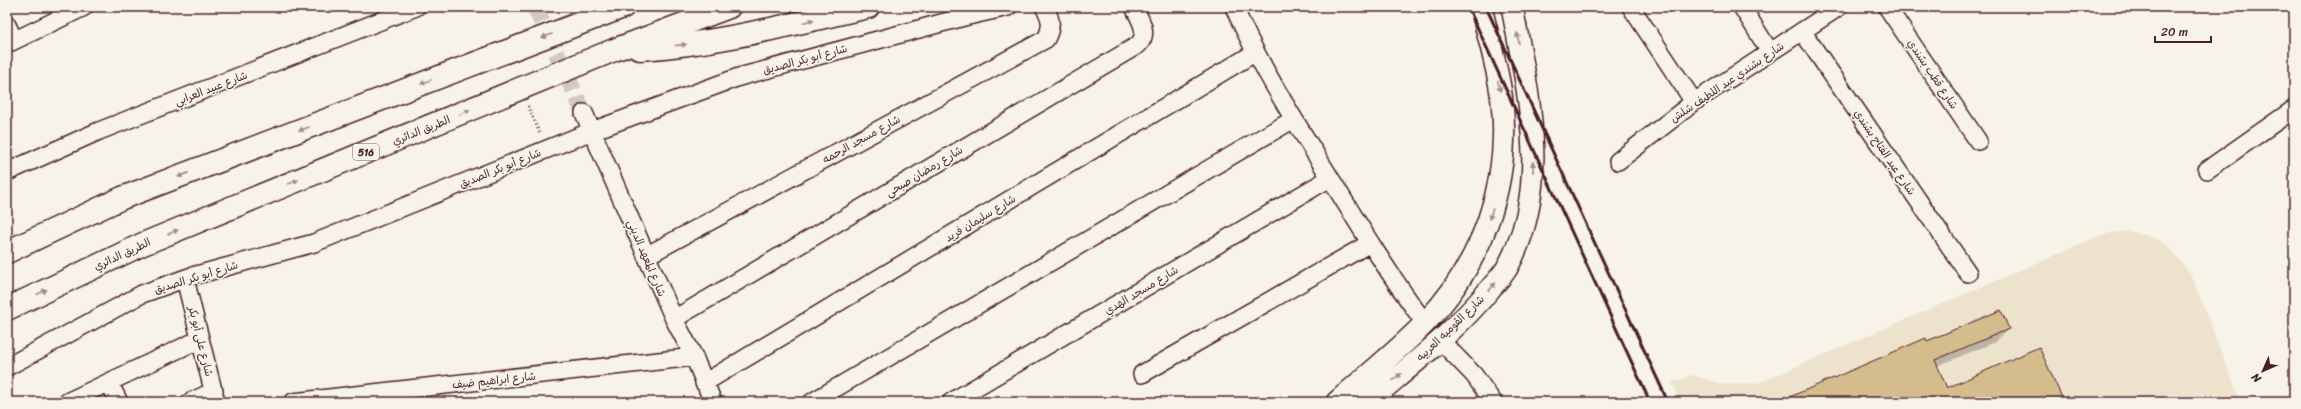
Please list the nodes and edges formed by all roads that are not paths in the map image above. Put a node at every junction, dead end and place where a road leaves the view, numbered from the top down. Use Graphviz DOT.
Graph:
graph roads {
  1 [pos="84,7"];
  2 [pos="416,7"];
  3 [pos="608,7"];
  4 [pos="623,7"];
  5 [pos="730,7"];
  6 [pos="868,7"];
  7 [pos="1008,7"];
  8 [pos="1044,7"];
  9 [pos="1134,7"];
  10 [pos="1234,7"];
  11 [pos="1481,7"];
  12 [pos="1512,7"];
  13 [pos="1631,7"];
  14 [pos="1742,7"];
  15 [pos="1839,7"];
  16 [pos="1887,7"];
  17 [pos="577,25"];
  18 [pos="1802,31"];
  19 [pos="9,36"];
  20 [pos="614,50"];
  21 [pos="1256,52"];
  22 [pos="1770,52"];
  23 [pos="1694,102"];
  24 [pos="2294,109"];
  25 [pos="584,113"];
  26 [pos="1294,119"];
  27 [pos="592,131"];
  28 [pos="1978,141"];
  29 [pos="1618,161"];
  30 [pos="2207,170"];
  31 [pos="7,172"];
  32 [pos="1330,178"];
  33 [pos="1370,243"];
  34 [pos="7,252"];
  35 [pos="646,256"];
  36 [pos="1968,273"];
  37 [pos="185,279"];
  38 [pos="7,309"];
  39 [pos="674,319"];
  40 [pos="1425,323"];
  41 [pos="200,339"];
  42 [pos="1440,340"];
  43 [pos="694,357"];
  44 [pos="7,367"];
  45 [pos="1142,374"];
  46 [pos="109,382"];
  47 [pos="704,383"];
  48 [pos="215,397"];
  49 [pos="67,402"];
  50 [pos="119,402"];
  51 [pos="190,402"];
  52 [pos="294,402"];
  53 [pos="713,402"];
  54 [pos="812,402"];
  55 [pos="951,402"];
  56 [pos="1337,402"];
  57 [pos="1368,402"];
  58 [pos="1493,402"];
  1 -- 19 [label="street"];
  2 -- 31 [label="street, شارع عبيد العرابي"];
  3 -- 17 [label="highway"];
  4 -- 17 [label="highway"];
  5 -- 20 [label="highway, الطريق الدائري / 516"];
  20 -- 6 [label="highway, one-way"];
  7 -- 27 [label="street, شارع أبو بكر الصديق"];
  8 -- 35 [label="street, شارع مسجد الرحمه"];
  9 -- 39 [label="street, شارع رمضان صبحى"];
  10 -- 21 [label="street"];
  11 -- 40 [label="street, شارع القوميه العربيه, one-way"];
  42 -- 12 [label="street, شارع القوميه العربيه, one-way"];
  13 -- 23 [label="street"];
  14 -- 22 [label="street"];
  15 -- 18 [label="street, شارع بشندي عبد اللطيف شلش"];
  16 -- 28 [label="street, شارع قطب بشندي"];
  17 -- 34 [label="highway, one-way"];
  18 -- 22 [label="street, شارع بشندي عبد اللطيف شلش"];
  18 -- 36 [label="street, شارع عبد الفتاح بشندي"];
  38 -- 20 [label="highway, الطريق الدائري / 516, one-way"];
  21 -- 26 [label="street"];
  21 -- 47 [label="street, شارع سليمان فريد"];
  22 -- 23 [label="street, شارع بشندي عبد اللطيف شلش"];
  23 -- 29 [label="street, شارع بشندي عبد اللطيف شلش"];
  24 -- 30 [label="street"];
  25 -- 27 [label="street, شارع المعهد الديني"];
  26 -- 32 [label="street"];
  26 -- 54 [label="street"];
  27 -- 35 [label="street, شارع المعهد الديني"];
  27 -- 37 [label="street, شارع أبو بكر الصديق"];
  32 -- 33 [label="street"];
  32 -- 55 [label="street, شارع مسجد الهدي"];
  33 -- 40 [label="street"];
  33 -- 45 [label="street"];
  35 -- 39 [label="street, شارع المعهد الديني"];
  37 -- 41 [label="street, شارع على أبو بكر"];
  37 -- 44 [label="street, شارع أبو بكر الصديق"];
  39 -- 43 [label="street, شارع المعهد الديني"];
  40 -- 56 [label="street, شارع القوميه العربيه"];
  41 -- 46 [label="street"];
  41 -- 48 [label="street, شارع على أبو بكر"];
  57 -- 42 [label="street, شارع القوميه العربيه, one-way"];
  42 -- 58 [label="street"];
  43 -- 47 [label="street, شارع المعهد الديني"];
  43 -- 52 [label="street, شارع ابراهيم ضيف"];
  46 -- 49 [label="street"];
  46 -- 50 [label="street"];
  47 -- 53 [label="street, شارع المعهد الديني"];
  48 -- 51 [label="street"];
}
